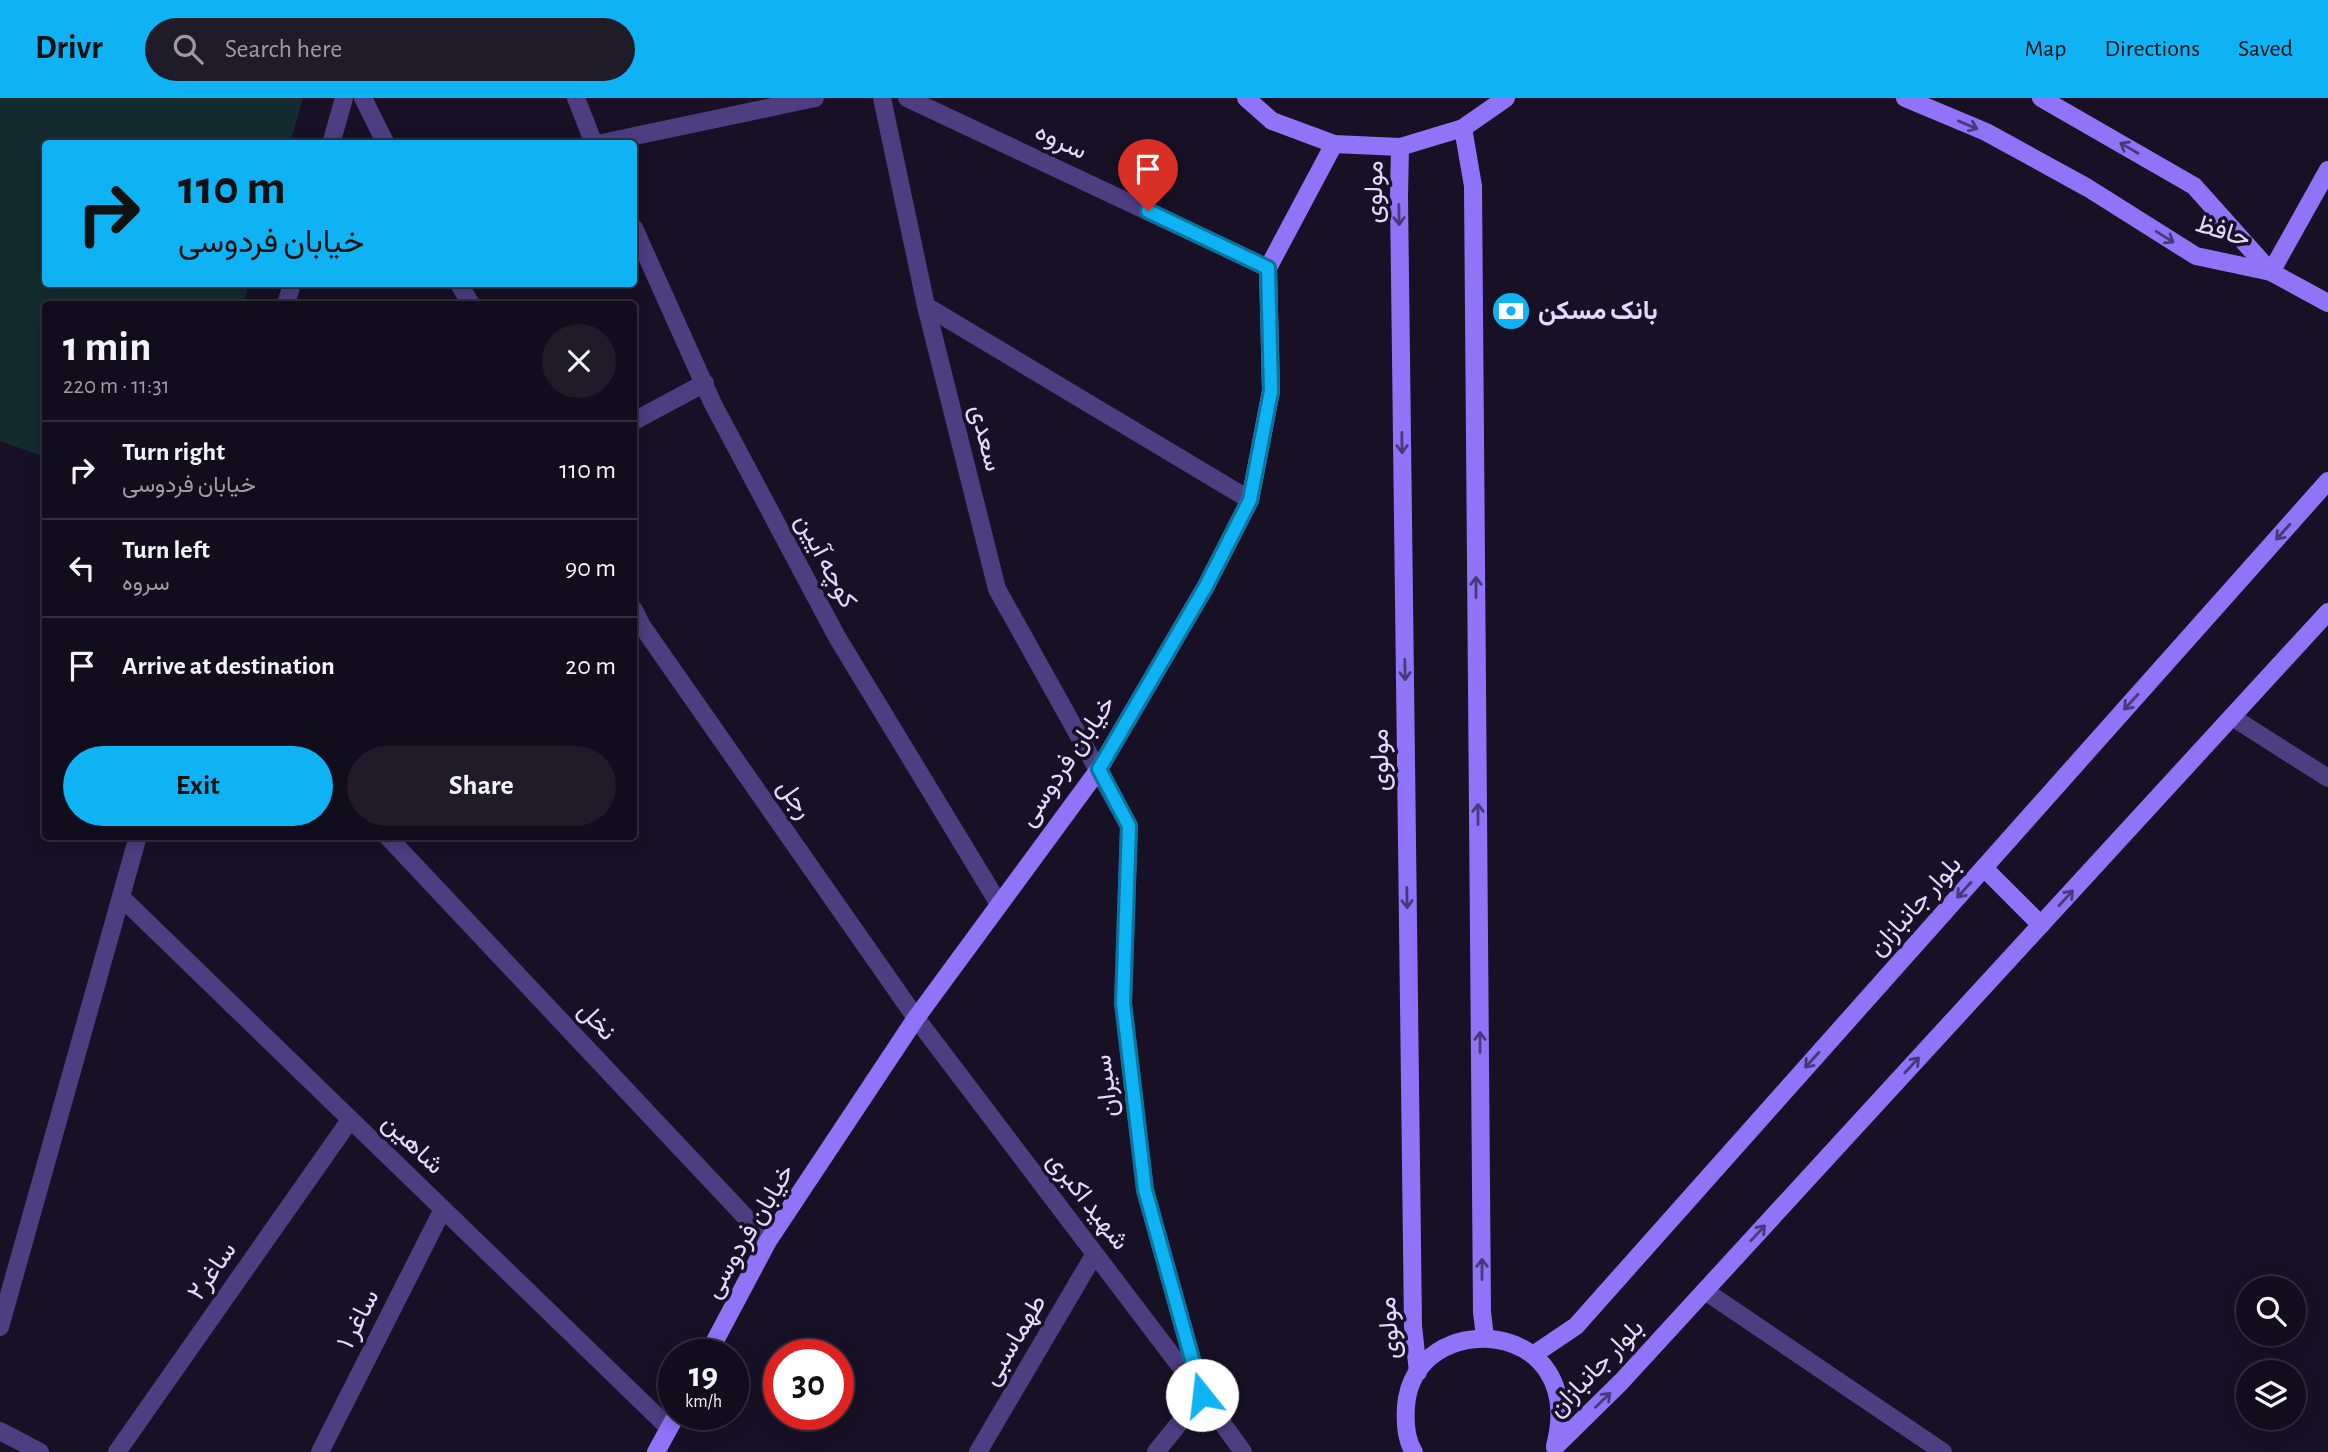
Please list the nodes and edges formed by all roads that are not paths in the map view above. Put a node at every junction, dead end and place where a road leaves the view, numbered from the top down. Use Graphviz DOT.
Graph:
graph roads {
  1 [pos="344,98"];
  2 [pos="363,98"];
  3 [pos="576,98"];
  4 [pos="815,98"];
  5 [pos="882,98"];
  6 [pos="907,98"];
  7 [pos="1245,98"];
  8 [pos="1506,98"];
  9 [pos="1905,98"];
  10 [pos="2041,98"];
  11 [pos="1463,128"];
  12 [pos="332,140"];
  13 [pos="384,140"];
  14 [pos="594,140"];
  15 [pos="615,140"];
  16 [pos="1334,145"];
  17 [pos="1400,147"];
  18 [pos="2328,170"];
  19 [pos="637,235"];
  20 [pos="1268,268"];
  21 [pos="2272,272"];
  22 [pos="2328,303"];
  23 [pos="926,306"];
  24 [pos="705,383"];
  25 [pos="637,419"];
  26 [pos="2328,481"];
  27 [pos="1250,500"];
  28 [pos="2328,612"];
  29 [pos="637,616"];
  30 [pos="2232,717"];
  31 [pos="1099,769"];
  32 [pos="2328,778"];
  33 [pos="137,840"];
  34 [pos="391,840"];
  35 [pos="1984,867"];
  36 [pos="121,897"];
  37 [pos="999,904"];
  38 [pos="2041,925"];
  39 [pos="916,1018"];
  40 [pos="350,1120"];
  41 [pos="443,1209"];
  42 [pos="768,1241"];
  43 [pos="1094,1255"];
  44 [pos="1705,1291"];
  45 [pos="0,1327"];
  46 [pos="1485,1337"];
  47 [pos="716,1339"];
  48 [pos="1533,1355"];
  49 [pos="1418,1372"];
  50 [pos="1202,1395"];
  51 [pos="658,1407"];
  52 [pos="668,1430"];
  53 [pos="0,1431"];
  54 [pos="1553,1450"];
  55 [pos="40,1452"];
  56 [pos="117,1452"];
  57 [pos="320,1452"];
  58 [pos="656,1452"];
  59 [pos="978,1452"];
  60 [pos="1156,1452"];
  61 [pos="1242,1452"];
  62 [pos="1414,1452"];
  63 [pos="1943,1452"];
  1 -- 12 [label="street"];
  2 -- 13 [label="street"];
  3 -- 14 [label="street"];
  4 -- 15 [label="street"];
  5 -- 23 [label="street, سعدی"];
  6 -- 20 [label="street, سروه"];
  7 -- 16 [label="street"];
  8 -- 11 [label="street"];
  9 -- 21 [label="street, حافظ, one-way"];
  21 -- 10 [label="street, حافظ, one-way"];
  11 -- 17 [label="street"];
  46 -- 11 [label="street, one-way"];
  16 -- 17 [label="street"];
  16 -- 20 [label="street, خیابان فردوسی"];
  17 -- 49 [label="street, مولوی, one-way"];
  18 -- 21 [label="street"];
  19 -- 24 [label="street, کوچه آیین"];
  20 -- 27 [label="street, خیابان فردوسی"];
  21 -- 22 [label="street"];
  23 -- 27 [label="street"];
  23 -- 31 [label="street, سعدی"];
  24 -- 25 [label="street"];
  24 -- 37 [label="street, کوچه آیین"];
  26 -- 35 [label="street, بلوار جانبازان, one-way"];
  27 -- 31 [label="street, خیابان فردوسی"];
  28 -- 30 [label="street, بلوار جانبازان"];
  29 -- 39 [label="street, رجل"];
  30 -- 32 [label="street"];
  38 -- 30 [label="street, بلوار جانبازان, one-way"];
  31 -- 37 [label="street, خیابان فردوسی"];
  31 -- 50 [label="street, سیران"];
  33 -- 36 [label="street"];
  34 -- 42 [label="street, نخل"];
  35 -- 38 [label="street"];
  35 -- 48 [label="street, بلوار جانبازان, one-way"];
  36 -- 40 [label="street, شاهین"];
  36 -- 45 [label="street"];
  37 -- 39 [label="street, خیابان فردوسی"];
  44 -- 38 [label="street, بلوار جانبازان, one-way"];
  39 -- 42 [label="street, خیابان فردوسی"];
  39 -- 43 [label="street, شهید اکبری"];
  40 -- 41 [label="street, شاهین"];
  40 -- 56 [label="street, ساغر۲"];
  41 -- 51 [label="street, شاهین"];
  41 -- 57 [label="street, ساغر ۱"];
  42 -- 47 [label="street, خیابان فردوسی"];
  43 -- 50 [label="street, شهید اکبری"];
  43 -- 59 [label="street, طهماسبی"];
  54 -- 44 [label="street, بلوار جانبازان, one-way"];
  44 -- 63 [label="street"];
  46 -- 48 [label="street"];
  46 -- 49 [label="street"];
  48 -- 54 [label="street"];
  49 -- 62 [label="street"];
  50 -- 60 [label="street"];
  50 -- 61 [label="street, شهید اکبری"];
  52 -- 58 [label="street"];
  53 -- 55 [label="street"];
}
